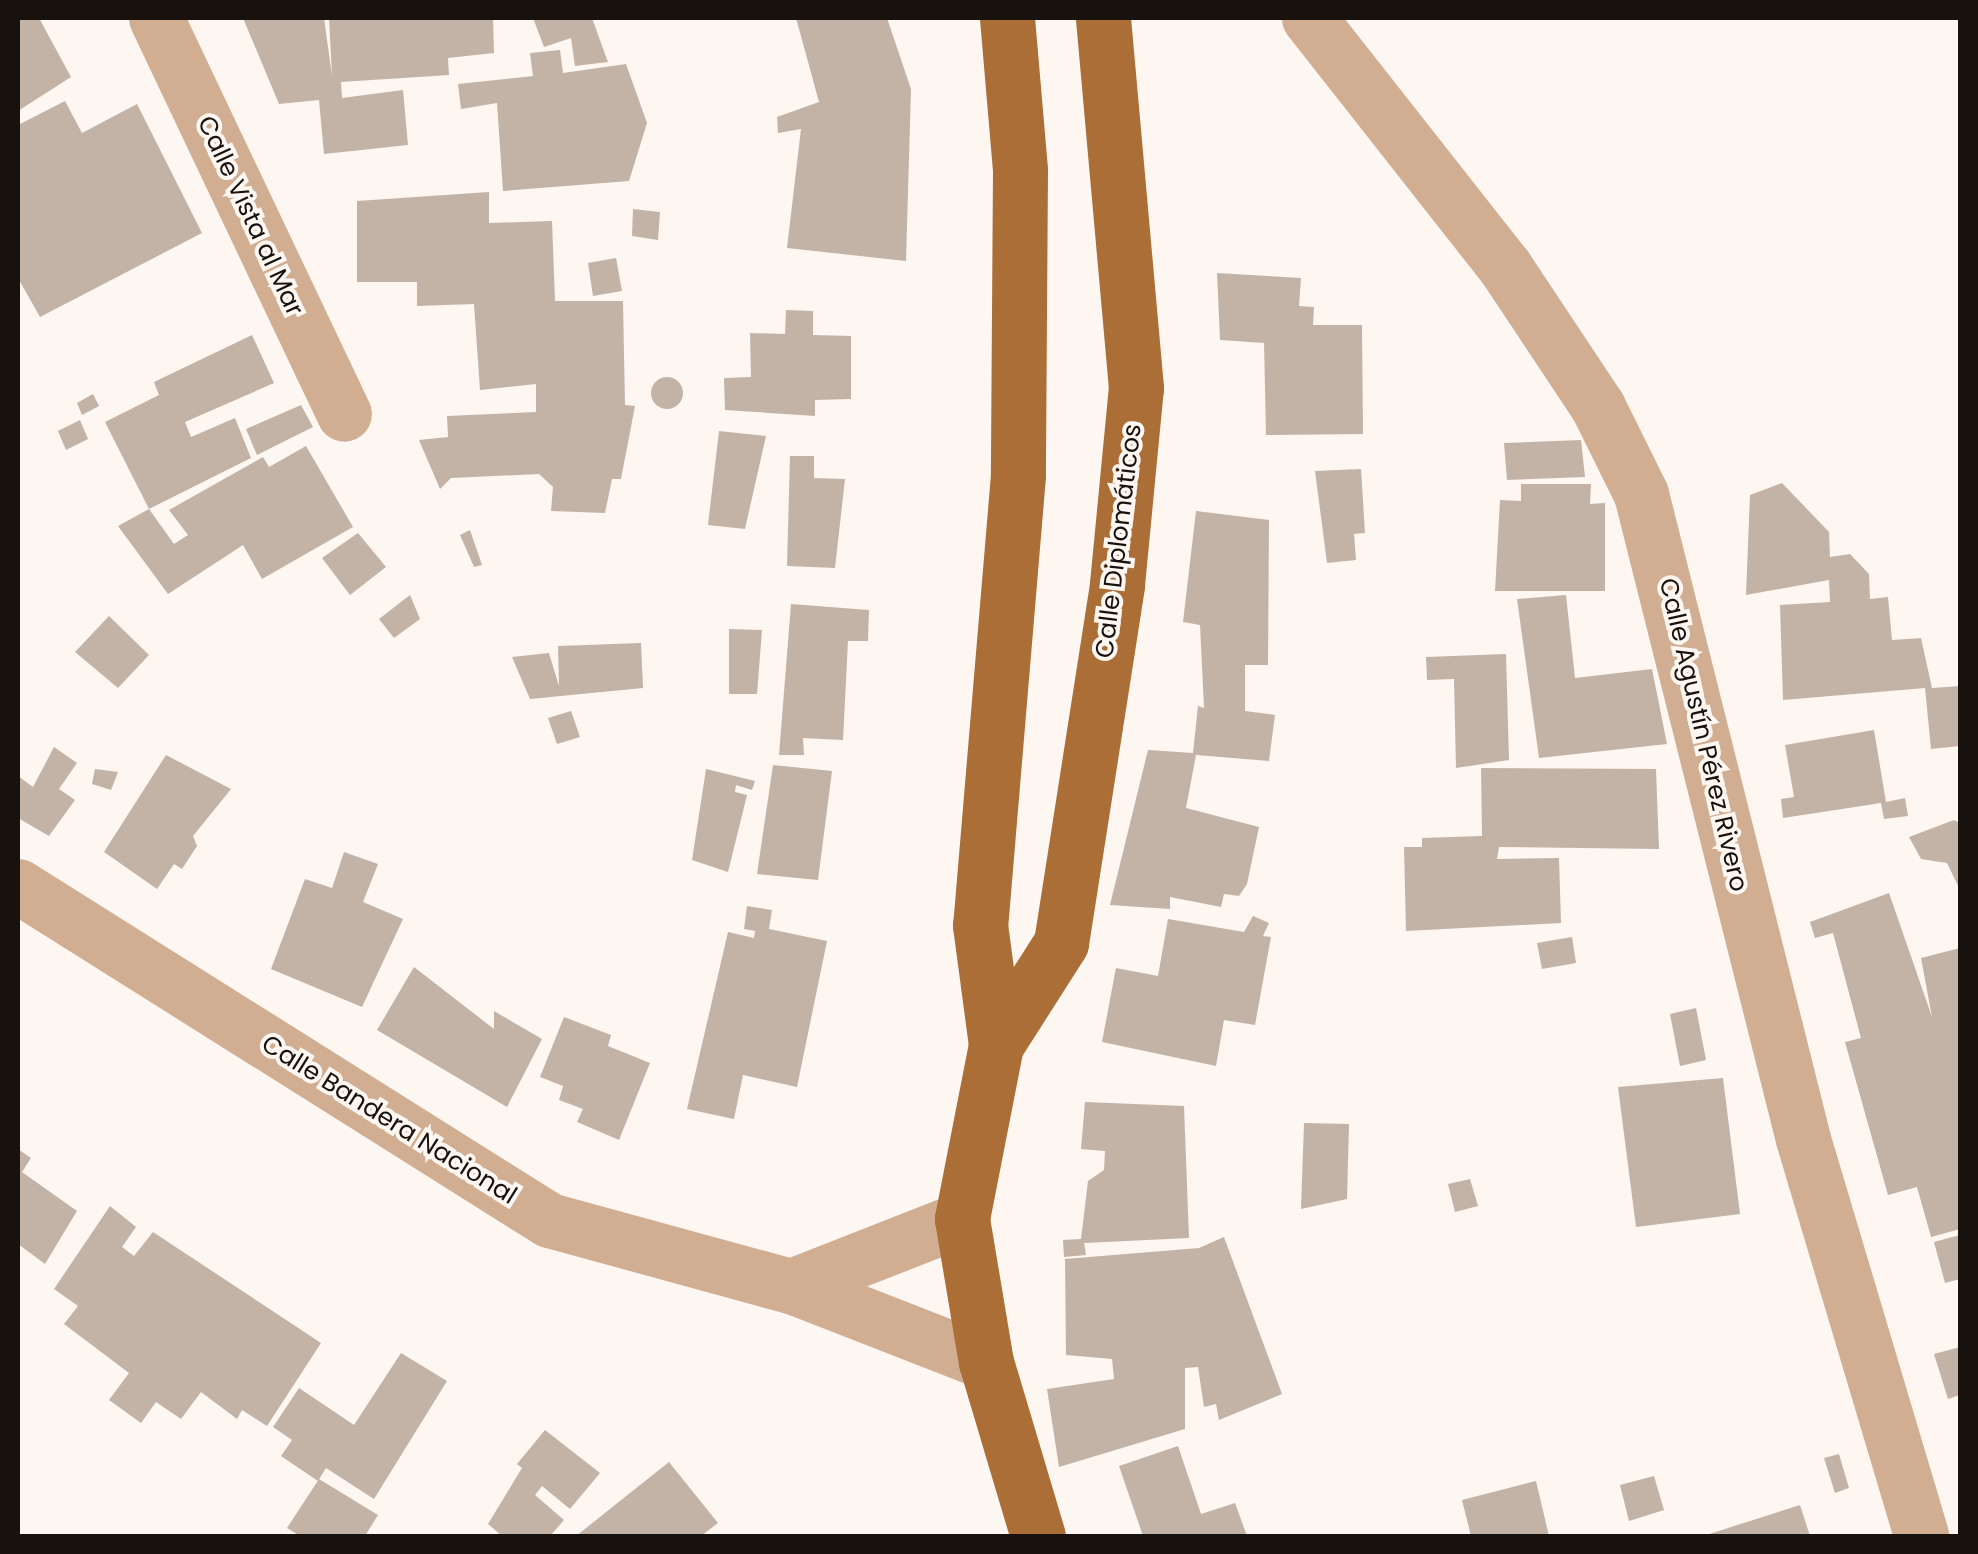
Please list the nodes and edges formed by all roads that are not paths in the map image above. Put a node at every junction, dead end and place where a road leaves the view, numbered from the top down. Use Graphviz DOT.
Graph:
graph roads {
  1 [pos="156,18"];
  2 [pos="1007,18"];
  3 [pos="1103,18"];
  4 [pos="1308,18"];
  5 [pos="344,414"];
  6 [pos="18,886"];
  7 [pos="996,1044"];
  8 [pos="962,1219"];
  9 [pos="791,1286"];
  10 [pos="986,1362"];
  11 [pos="1038,1536"];
  12 [pos="1921,1536"];
  1 -- 5 [label="street, Calle Vista al Mar"];
  2 -- 7 [label="main road, Calle Diplomáticos"];
  3 -- 7 [label="main road, Calle Diplomáticos"];
  4 -- 12 [label="street, Calle Agustín Pérez Rivero"];
  6 -- 9 [label="street, Calle Bandera Nacional"];
  7 -- 8 [label="main road, Calle Diplomáticos"];
  8 -- 9 [label="street"];
  8 -- 10 [label="main road, Calle Diplomáticos"];
  9 -- 10 [label="street, Calle Bandera Nacional"];
  10 -- 11 [label="main road, Calle Diplomáticos"];
}
